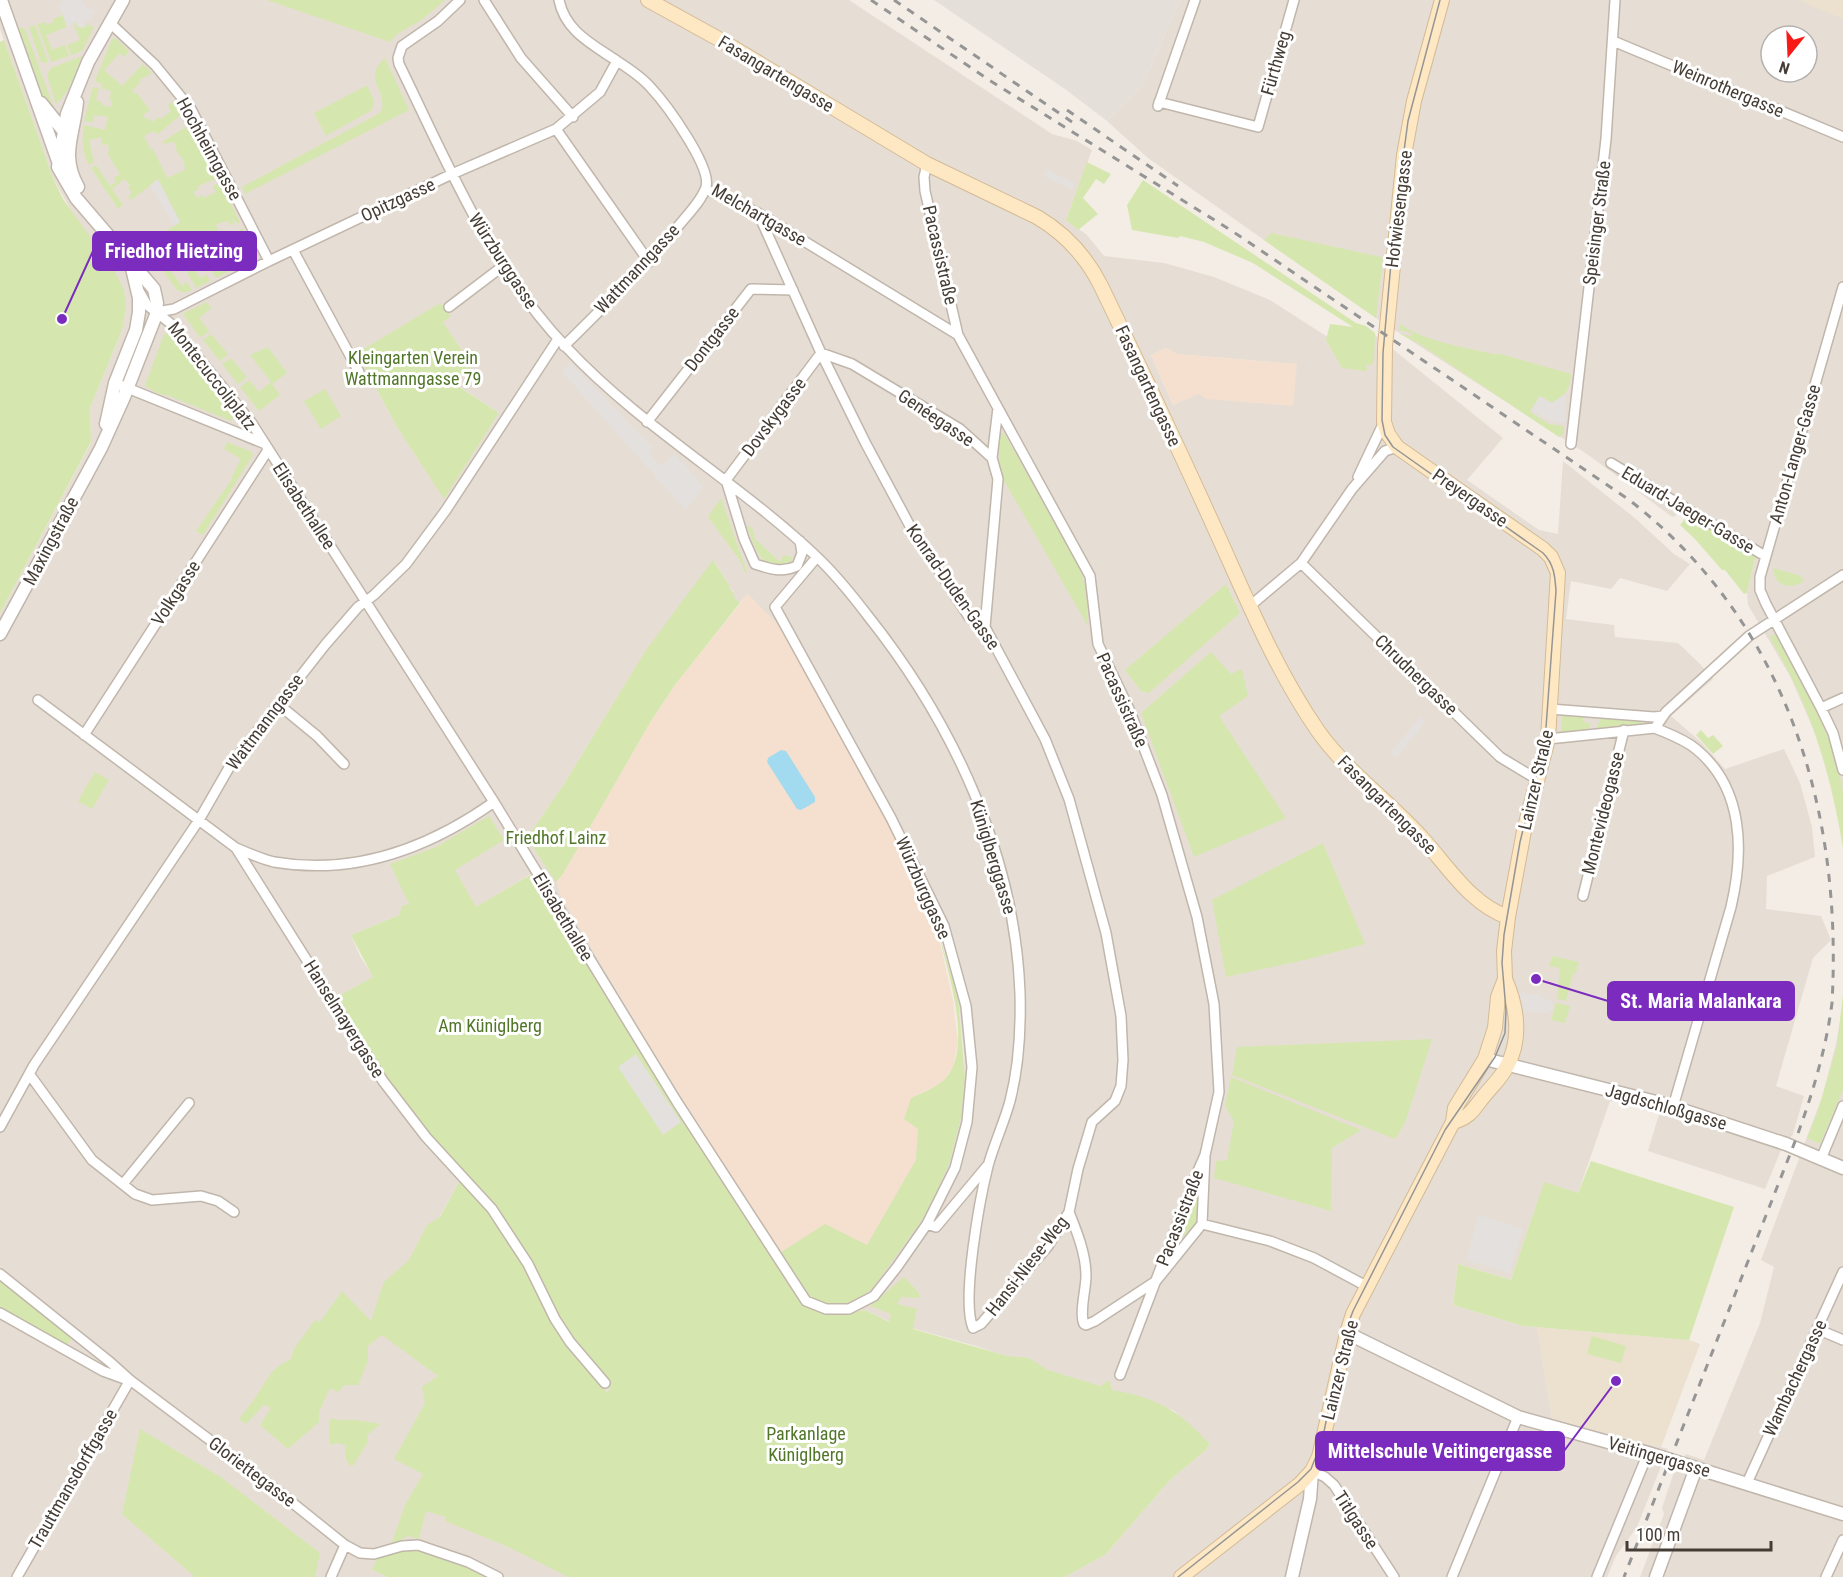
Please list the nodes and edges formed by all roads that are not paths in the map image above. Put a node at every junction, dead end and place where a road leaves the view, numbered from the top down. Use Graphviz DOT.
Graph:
graph roads {
  1 [pos="1,0"];
  2 [pos="123,0"];
  3 [pos="460,0"];
  4 [pos="484,0"];
  5 [pos="560,0"];
  6 [pos="648,0"];
  7 [pos="1195,0"];
  8 [pos="1294,0"];
  9 [pos="1442,0"];
  10 [pos="1616,0"];
  11 [pos="3,17"];
  12 [pos="109,22"];
  13 [pos="1612,41"];
  14 [pos="617,61"];
  15 [pos="33,89"];
  16 [pos="573,117"];
  17 [pos="44,123"];
  18 [pos="556,129"];
  19 [pos="65,136"];
  20 [pos="1843,137"];
  21 [pos="58,162"];
  22 [pos="927,164"];
  23 [pos="452,174"];
  24 [pos="706,189"];
  25 [pos="758,213"];
  26 [pos="96,219"];
  27 [pos="292,250"];
  28 [pos="269,261"];
  29 [pos="649,262"];
  30 [pos="130,263"];
  31 [pos="503,266"];
  32 [pos="136,285"];
  33 [pos="1843,287"];
  34 [pos="793,290"];
  35 [pos="449,307"];
  36 [pos="157,312"];
  37 [pos="136,330"];
  38 [pos="958,335"];
  39 [pos="561,343"];
  40 [pos="821,353"];
  41 [pos="359,372"];
  42 [pos="121,386"];
  43 [pos="998,408"];
  44 [pos="1384,422"];
  45 [pos="647,423"];
  46 [pos="1571,444"];
  47 [pos="265,446"];
  48 [pos="1397,447"];
  49 [pos="992,458"];
  50 [pos="1611,463"];
  51 [pos="726,480"];
  52 [pos="1352,489"];
  53 [pos="800,541"];
  54 [pos="1543,549"];
  55 [pos="1765,556"];
  56 [pos="818,557"];
  57 [pos="1301,563"];
  58 [pos="1843,575"];
  59 [pos="366,602"];
  60 [pos="1250,606"];
  61 [pos="1775,620"];
  62 [pos="985,627"];
  63 [pos="0,634"];
  64 [pos="1843,698"];
  65 [pos="38,700"];
  66 [pos="278,704"];
  67 [pos="1821,708"];
  68 [pos="1550,709"];
  69 [pos="1646,716"];
  70 [pos="1662,716"];
  71 [pos="1655,728"];
  72 [pos="1644,729"];
  73 [pos="1624,730"];
  74 [pos="84,735"];
  75 [pos="1548,739"];
  76 [pos="344,764"];
  77 [pos="1843,770"];
  78 [pos="1538,780"];
  79 [pos="494,802"];
  80 [pos="199,820"];
  81 [pos="236,848"];
  82 [pos="1583,896"];
  83 [pos="1508,917"];
  84 [pos="1504,980"];
  85 [pos="1485,1059"];
  86 [pos="1508,1065"];
  87 [pos="30,1075"];
  88 [pos="189,1103"];
  89 [pos="1843,1106"];
  90 [pos="1673,1107"];
  91 [pos="1453,1122"];
  92 [pos="0,1127"];
  93 [pos="1205,1155"];
  94 [pos="1821,1159"];
  95 [pos="989,1164"];
  96 [pos="1843,1168"];
  97 [pos="123,1184"];
  98 [pos="234,1212"];
  99 [pos="1069,1212"];
  100 [pos="927,1224"];
  101 [pos="1202,1224"];
  102 [pos="1843,1272"];
  103 [pos="0,1274"];
  104 [pos="1156,1281"];
  105 [pos="1368,1287"];
  106 [pos="806,1301"];
  107 [pos="0,1313"];
  108 [pos="1817,1329"];
  109 [pos="1347,1332"];
  110 [pos="79,1337"];
  111 [pos="1843,1341"];
  112 [pos="69,1352"];
  113 [pos="1120,1375"];
  114 [pos="130,1380"];
  115 [pos="605,1383"];
  116 [pos="1518,1417"];
  117 [pos="1648,1453"];
  118 [pos="1696,1468"];
  119 [pos="1311,1471"];
  120 [pos="1747,1483"];
  121 [pos="1843,1514"];
  122 [pos="1843,1540"];
  123 [pos="345,1545"];
  124 [pos="17,1577"];
  125 [pos="331,1577"];
  126 [pos="498,1577"];
  127 [pos="1181,1577"];
  128 [pos="1292,1577"];
  129 [pos="1394,1577"];
  130 [pos="1452,1577"];
  131 [pos="1598,1577"];
  132 [pos="1656,1577"];
  133 [pos="1826,1577"];
  1 -- 11 [label="street"];
  2 -- 12 [label="street"];
  3 -- 23 [label="street, Würzburggasse"];
  4 -- 16 [label="street"];
  5 -- 14 [label="street, Melchartgasse"];
  6 -- 22 [label="main road, Fasangartengasse"];
  7 -- 8 [label="street, Fürthweg"];
  9 -- 44 [label="main road, Hofwiesengasse"];
  10 -- 13 [label="street, Speisinger Straße"];
  11 -- 15 [label="street"];
  12 -- 19 [label="street"];
  12 -- 28 [label="street, Hochheimgasse"];
  13 -- 20 [label="street, Weinrothergasse"];
  13 -- 46 [label="street, Speisinger Straße"];
  14 -- 16 [label="street, Opitzgasse"];
  14 -- 24 [label="street, Melchartgasse"];
  15 -- 17 [label="street"];
  15 -- 19 [label="street"];
  16 -- 18 [label="street, Opitzgasse"];
  17 -- 19 [label="street"];
  17 -- 21 [label="street"];
  18 -- 23 [label="street, Opitzgasse"];
  18 -- 29 [label="street"];
  19 -- 21 [label="street"];
  19 -- 26 [label="street"];
  21 -- 26 [label="street"];
  22 -- 38 [label="street, Pacassistraße"];
  22 -- 60 [label="main road, Fasangartengasse"];
  23 -- 27 [label="street, Opitzgasse"];
  23 -- 31 [label="street, Würzburggasse"];
  24 -- 25 [label="street, Melchartgasse"];
  24 -- 29 [label="street, Wattmanngasse"];
  25 -- 34 [label="street, Konrad-Duden-Gasse"];
  25 -- 38 [label="street, Melchartgasse"];
  26 -- 30 [label="street"];
  27 -- 28 [label="street, Opitzgasse"];
  27 -- 41 [label="street"];
  28 -- 36 [label="street, Opitzgasse"];
  29 -- 39 [label="street, Wattmanngasse"];
  30 -- 32 [label="street"];
  30 -- 36 [label="street"];
  31 -- 35 [label="street"];
  31 -- 39 [label="street, Würzburggasse"];
  32 -- 36 [label="street, Montecuccoliplatz"];
  32 -- 37 [label="street, Montecuccoliplatz"];
  33 -- 55 [label="street, Anton-Langer-Gasse"];
  34 -- 40 [label="street, Konrad-Duden-Gasse"];
  34 -- 45 [label="street, Dontgasse"];
  36 -- 37 [label="street, Montecuccoliplatz"];
  36 -- 42 [label="street, Montecuccoliplatz"];
  36 -- 47 [label="street, Montecuccoliplatz"];
  37 -- 42 [label="street, Montecuccoliplatz"];
  38 -- 43 [label="street, Pacassistraße"];
  39 -- 45 [label="street, Würzburggasse"];
  39 -- 59 [label="street, Wattmanngasse"];
  40 -- 49 [label="street, Genéegasse"];
  40 -- 51 [label="street, Dovskygasse"];
  40 -- 62 [label="street, Konrad-Duden-Gasse"];
  42 -- 47 [label="street, Montecuccoliplatz"];
  42 -- 63 [label="street, Maxingstraße"];
  43 -- 49 [label="street"];
  43 -- 93 [label="street, Pacassistraße"];
  44 -- 48 [label="main road, Hofwiesengasse"];
  44 -- 52 [label="street, Hofwiesengasse"];
  45 -- 51 [label="street, Würzburggasse"];
  47 -- 59 [label="street, Elisabethallee"];
  47 -- 74 [label="street, Volkgasse"];
  48 -- 52 [label="street, Hofwiesengasse"];
  48 -- 54 [label="main road, Preyergasse"];
  49 -- 62 [label="street, Genéegasse"];
  50 -- 55 [label="street, Eduard-Jaeger-Gasse"];
  51 -- 53 [label="street, Würzburggasse"];
  51 -- 53 [label="street"];
  52 -- 57 [label="street, Hofwiesengasse"];
  53 -- 56 [label="street"];
  54 -- 68 [label="main road, Lainzer Straße"];
  55 -- 61 [label="street, Anton-Langer-Gasse"];
  56 -- 95 [label="street, Küniglberggasse"];
  56 -- 100 [label="street, Würzburggasse"];
  57 -- 60 [label="street, Hofwiesengasse"];
  57 -- 78 [label="street, Chrudnergasse"];
  58 -- 61 [label="street"];
  59 -- 66 [label="street, Wattmanngasse"];
  59 -- 79 [label="street, Elisabethallee"];
  60 -- 83 [label="main road, Fasangartengasse"];
  61 -- 67 [label="street, Anton-Langer-Gasse"];
  61 -- 70 [label="street"];
  62 -- 99 [label="street, Konrad-Duden-Gasse"];
  64 -- 67 [label="street"];
  65 -- 74 [label="street, Hanselmayergasse"];
  66 -- 76 [label="street"];
  66 -- 80 [label="street, Wattmanngasse"];
  67 -- 77 [label="street, Anton-Langer-Gasse"];
  68 -- 69 [label="street"];
  68 -- 75 [label="main road, Lainzer Straße"];
  69 -- 70 [label="street"];
  69 -- 72 [label="street"];
  70 -- 71 [label="street"];
  71 -- 72 [label="street"];
  71 -- 90 [label="street"];
  72 -- 73 [label="street"];
  73 -- 75 [label="street"];
  73 -- 82 [label="street, Montevideogasse"];
  74 -- 80 [label="street, Hanselmayergasse"];
  75 -- 78 [label="main road, Lainzer Straße"];
  78 -- 83 [label="main road, Lainzer Straße"];
  79 -- 81 [label="street"];
  79 -- 106 [label="street, Elisabethallee"];
  80 -- 81 [label="street, Hanselmayergasse"];
  80 -- 87 [label="street, Wattmanngasse"];
  81 -- 115 [label="street, Hanselmayergasse"];
  83 -- 84 [label="main road, Lainzer Straße"];
  84 -- 85 [label="main road, Lainzer Straße"];
  84 -- 86 [label="main road, Lainzer Straße"];
  85 -- 86 [label="street, Jagdschloßgasse"];
  85 -- 91 [label="main road, Lainzer Straße"];
  86 -- 90 [label="street, Jagdschloßgasse"];
  86 -- 91 [label="main road, Lainzer Straße"];
  87 -- 92 [label="street, Wattmanngasse"];
  87 -- 97 [label="street"];
  88 -- 97 [label="street"];
  89 -- 94 [label="street"];
  90 -- 94 [label="street, Jagdschloßgasse"];
  91 -- 105 [label="main road, Lainzer Straße"];
  93 -- 101 [label="street, Pacassistraße"];
  93 -- 104 [label="street, Pacassistraße"];
  94 -- 96 [label="street, Jagdschloßgasse"];
  95 -- 99 [label="street, Hansi-Niese-Weg"];
  95 -- 100 [label="street"];
  97 -- 98 [label="street"];
  99 -- 104 [label="street, Hansi-Niese-Weg"];
  100 -- 106 [label="street, Würzburggasse"];
  101 -- 104 [label="street, Pacassistraße"];
  101 -- 105 [label="street"];
  102 -- 108 [label="street, Wambachergasse"];
  103 -- 110 [label="street, Gloriettegasse"];
  104 -- 113 [label="street, Pacassistraße"];
  105 -- 109 [label="main road, Lainzer Straße"];
  107 -- 112 [label="street, Gloriettegasse"];
  108 -- 111 [label="street"];
  108 -- 120 [label="street, Wambachergasse"];
  109 -- 116 [label="street, Veitingergasse"];
  109 -- 119 [label="main road, Lainzer Straße"];
  110 -- 112 [label="street"];
  110 -- 114 [label="street, Gloriettegasse"];
  112 -- 114 [label="street, Gloriettegasse"];
  114 -- 123 [label="street, Gloriettegasse"];
  114 -- 124 [label="street, Trauttmansdorffgasse"];
  116 -- 117 [label="street, Veitingergasse"];
  116 -- 130 [label="street"];
  117 -- 118 [label="street, Veitingergasse"];
  117 -- 131 [label="street"];
  118 -- 120 [label="street, Veitingergasse"];
  118 -- 132 [label="street"];
  119 -- 127 [label="main road, Lainzer Straße"];
  119 -- 128 [label="street"];
  119 -- 129 [label="street, Titlgasse"];
  120 -- 121 [label="street, Veitingergasse"];
  122 -- 133 [label="street"];
  123 -- 125 [label="street"];
  123 -- 126 [label="street"];
}
